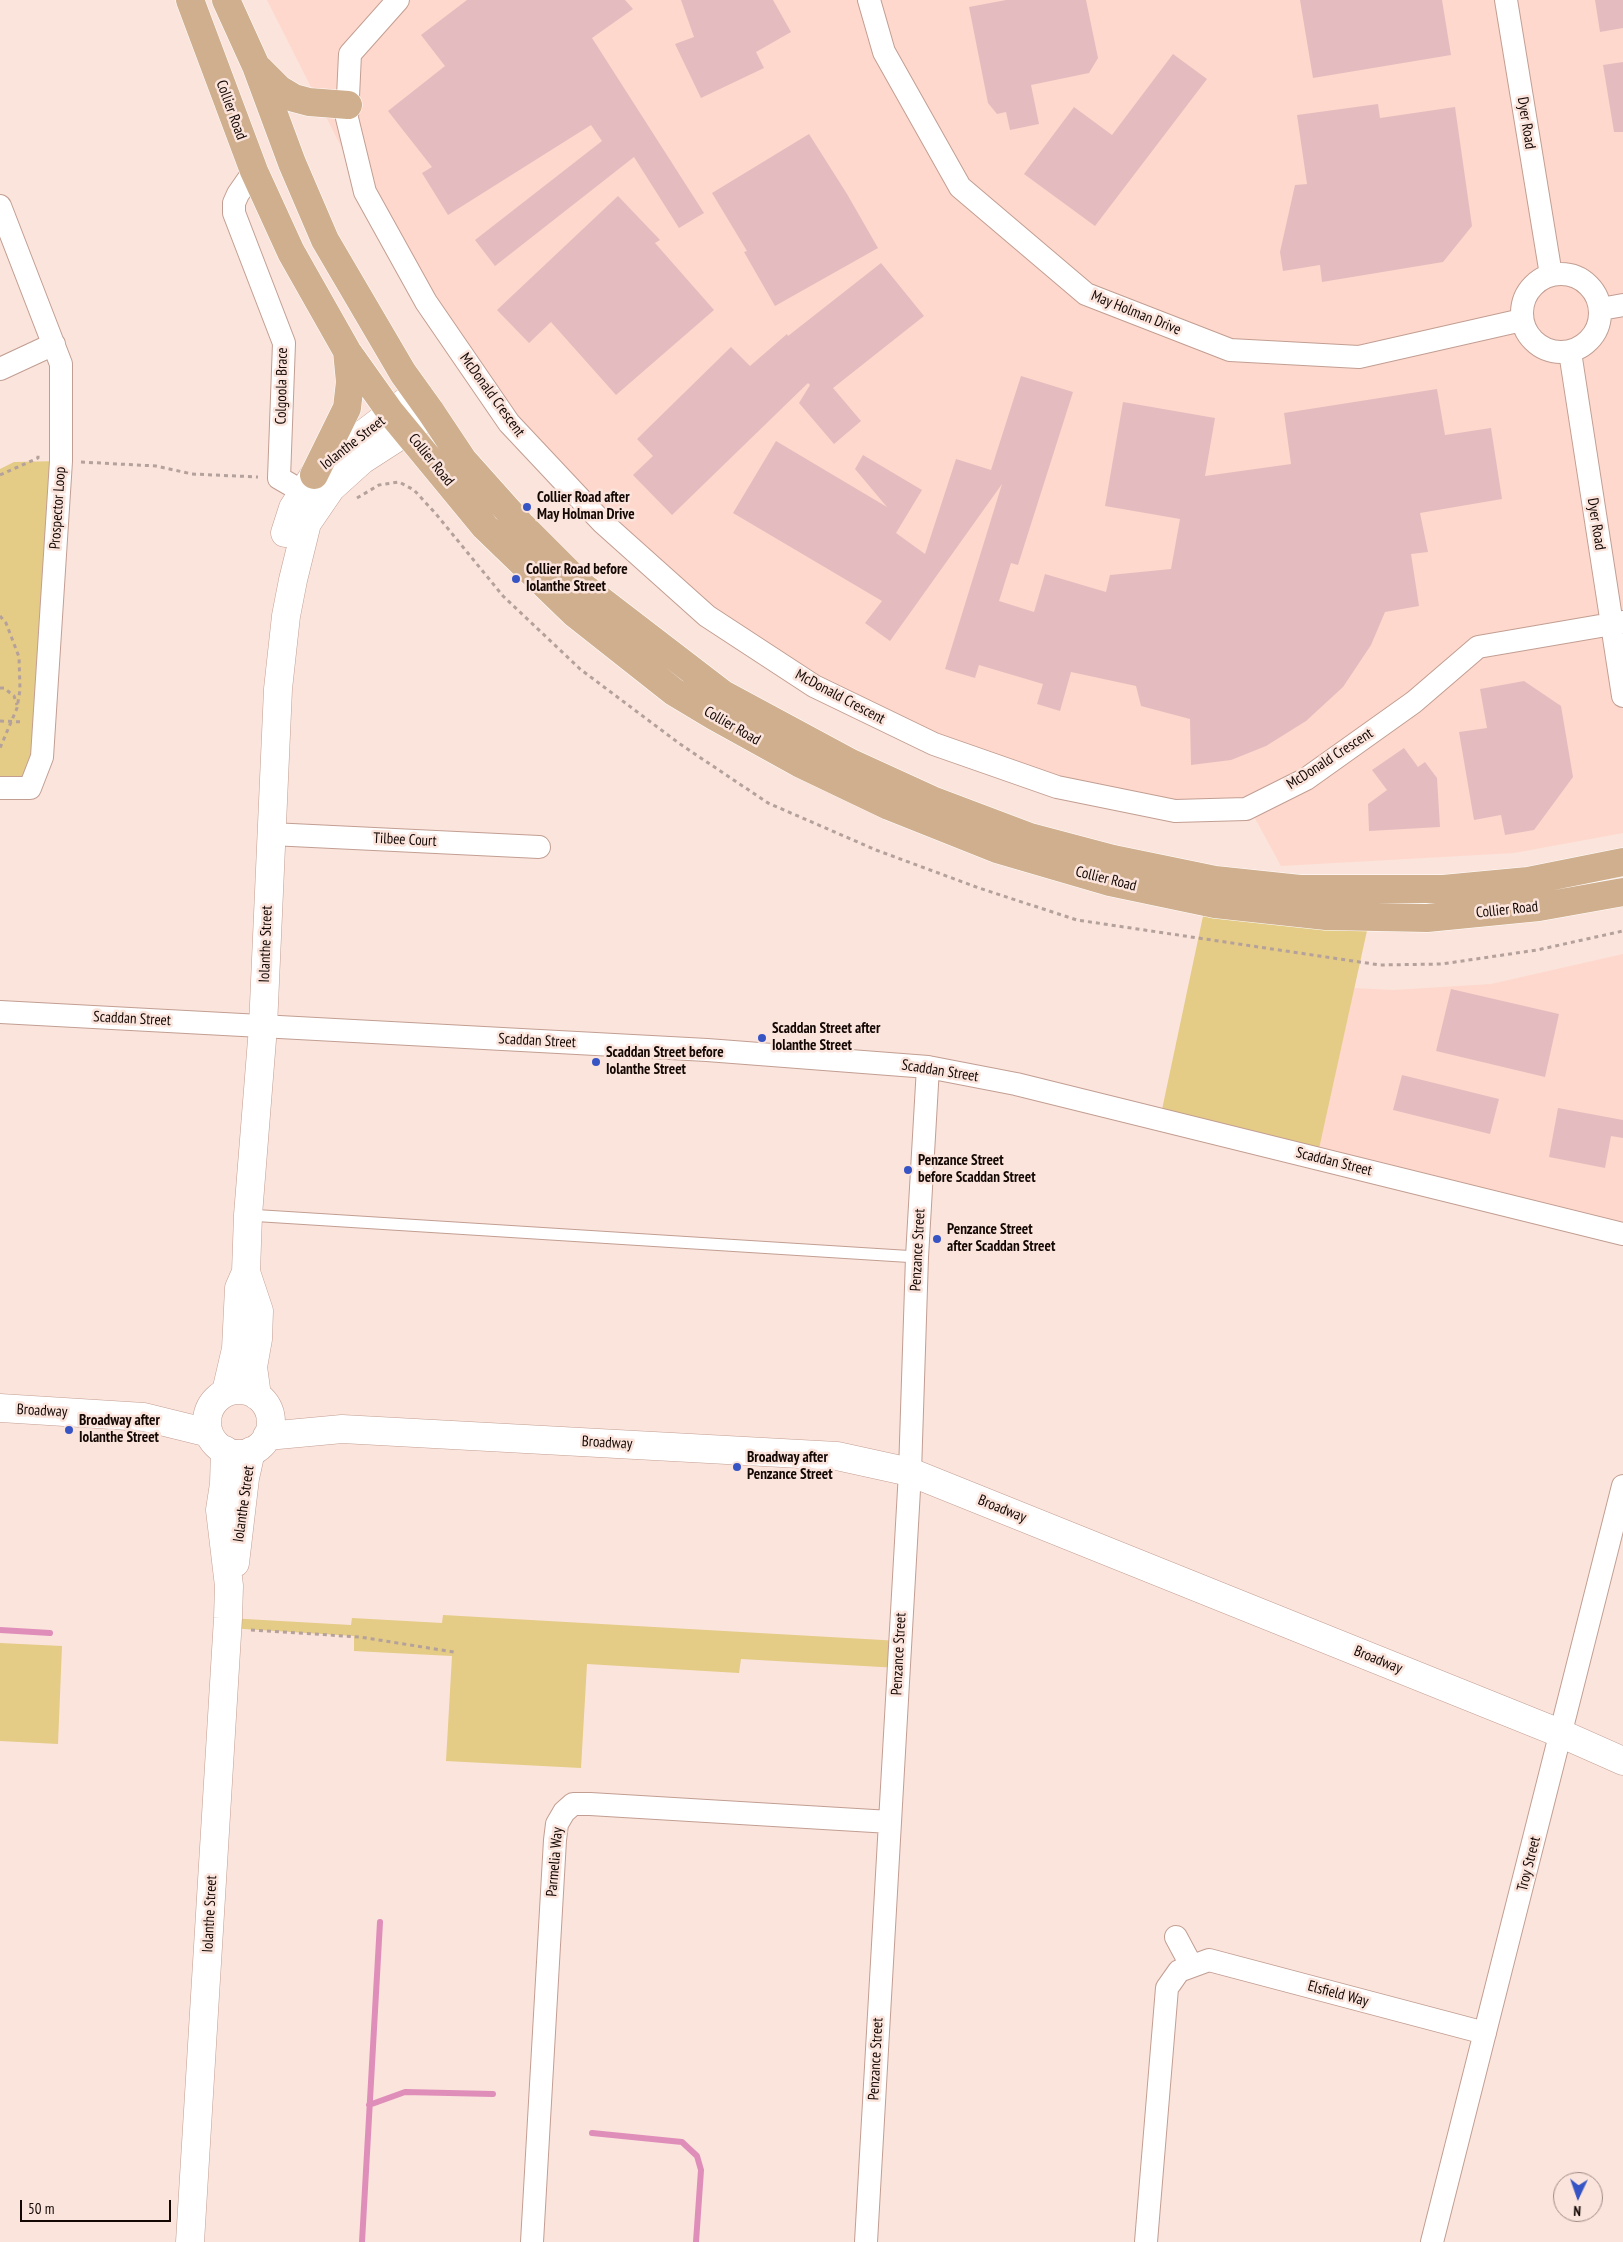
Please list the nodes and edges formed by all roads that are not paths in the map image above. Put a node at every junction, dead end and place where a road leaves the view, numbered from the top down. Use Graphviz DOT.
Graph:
graph roads {
  1 [pos="190,0"];
  2 [pos="226,0"];
  3 [pos="398,0"];
  4 [pos="869,0"];
  5 [pos="1506,0"];
  6 [pos="256,66"];
  7 [pos="348,105"];
  8 [pos="254,171"];
  9 [pos="0,206"];
  10 [pos="1552,275"];
  11 [pos="1623,305"];
  12 [pos="1601,309"];
  13 [pos="1522,320"];
  14 [pos="54,344"];
  15 [pos="347,351"];
  16 [pos="1570,352"];
  17 [pos="0,369"];
  18 [pos="424,403"];
  19 [pos="399,422"];
  20 [pos="312,490"];
  21 [pos="1617,623"];
  22 [pos="1623,696"];
  23 [pos="0,788"];
  24 [pos="271,834"];
  25 [pos="539,847"];
  26 [pos="1623,862"];
  27 [pos="1623,892"];
  28 [pos="0,1012"];
  29 [pos="263,1027"];
  30 [pos="928,1067"];
  31 [pos="248,1215"];
  32 [pos="1623,1234"];
  33 [pos="917,1257"];
  34 [pos="246,1272"];
  35 [pos="262,1402"];
  36 [pos="0,1408"];
  37 [pos="231,1428"];
  38 [pos="342,1429"];
  39 [pos="910,1472"];
  40 [pos="1623,1486"];
  41 [pos="1562,1734"];
  42 [pos="1623,1761"];
  43 [pos="890,1822"];
  44 [pos="1176,1937"];
  45 [pos="1190,1965"];
  46 [pos="1485,2033"];
  47 [pos="190,2242"];
  48 [pos="532,2242"];
  49 [pos="866,2242"];
  50 [pos="1146,2242"];
  51 [pos="1432,2242"];
  1 -- 8 [label="main road, Collier Road"];
  2 -- 6 [label="main road, Collier Road"];
  3 -- 7 [label="street, McDonald Crescent"];
  4 -- 13 [label="street, May Holman Drive"];
  5 -- 10 [label="street, Dyer Road"];
  6 -- 7 [label="main road"];
  6 -- 18 [label="main road, Collier Road"];
  7 -- 21 [label="street, McDonald Crescent"];
  8 -- 15 [label="main road, Collier Road"];
  8 -- 20 [label="street, Colgoola Brace"];
  9 -- 14 [label="street, Prospector Loop"];
  10 -- 12 [label="street"];
  10 -- 13 [label="street"];
  11 -- 12 [label="street"];
  12 -- 16 [label="street"];
  13 -- 16 [label="street"];
  14 -- 17 [label="street"];
  14 -- 23 [label="street, Prospector Loop"];
  15 -- 19 [label="main road, Collier Road"];
  15 -- 20 [label="main road"];
  16 -- 21 [label="street, Dyer Road"];
  18 -- 19 [label="street, Iolanthe Street"];
  18 -- 26 [label="main road, Collier Road"];
  19 -- 20 [label="street, Iolanthe Street"];
  19 -- 27 [label="main road, Collier Road"];
  20 -- 24 [label="street, Iolanthe Street"];
  21 -- 22 [label="street, Dyer Road"];
  24 -- 25 [label="street, Tilbee Court"];
  24 -- 29 [label="street, Iolanthe Street"];
  28 -- 29 [label="street, Scaddan Street"];
  29 -- 30 [label="street, Scaddan Street"];
  29 -- 31 [label="street, Iolanthe Street"];
  30 -- 32 [label="street, Scaddan Street"];
  30 -- 33 [label="street, Penzance Street"];
  31 -- 33 [label="lane"];
  31 -- 34 [label="street, Iolanthe Street"];
  33 -- 39 [label="street, Penzance Street"];
  34 -- 35 [label="street, Iolanthe Street"];
  34 -- 37 [label="street, Iolanthe Street"];
  35 -- 37 [label="street, Iolanthe Street"];
  35 -- 37 [label="street, Broadway"];
  35 -- 38 [label="street, Broadway"];
  36 -- 37 [label="street, Broadway"];
  37 -- 38 [label="street, Broadway"];
  37 -- 47 [label="street, Iolanthe Street"];
  38 -- 39 [label="street, Broadway"];
  39 -- 41 [label="street, Broadway"];
  39 -- 43 [label="street, Penzance Street"];
  40 -- 41 [label="street, Troy Street"];
  41 -- 42 [label="street, Broadway"];
  41 -- 46 [label="street, Troy Street"];
  43 -- 48 [label="street, Parmelia Way"];
  43 -- 49 [label="street, Penzance Street"];
  44 -- 45 [label="street"];
  45 -- 46 [label="street, Elsfield Way"];
  45 -- 50 [label="street"];
  46 -- 51 [label="street, Troy Street"];
}
